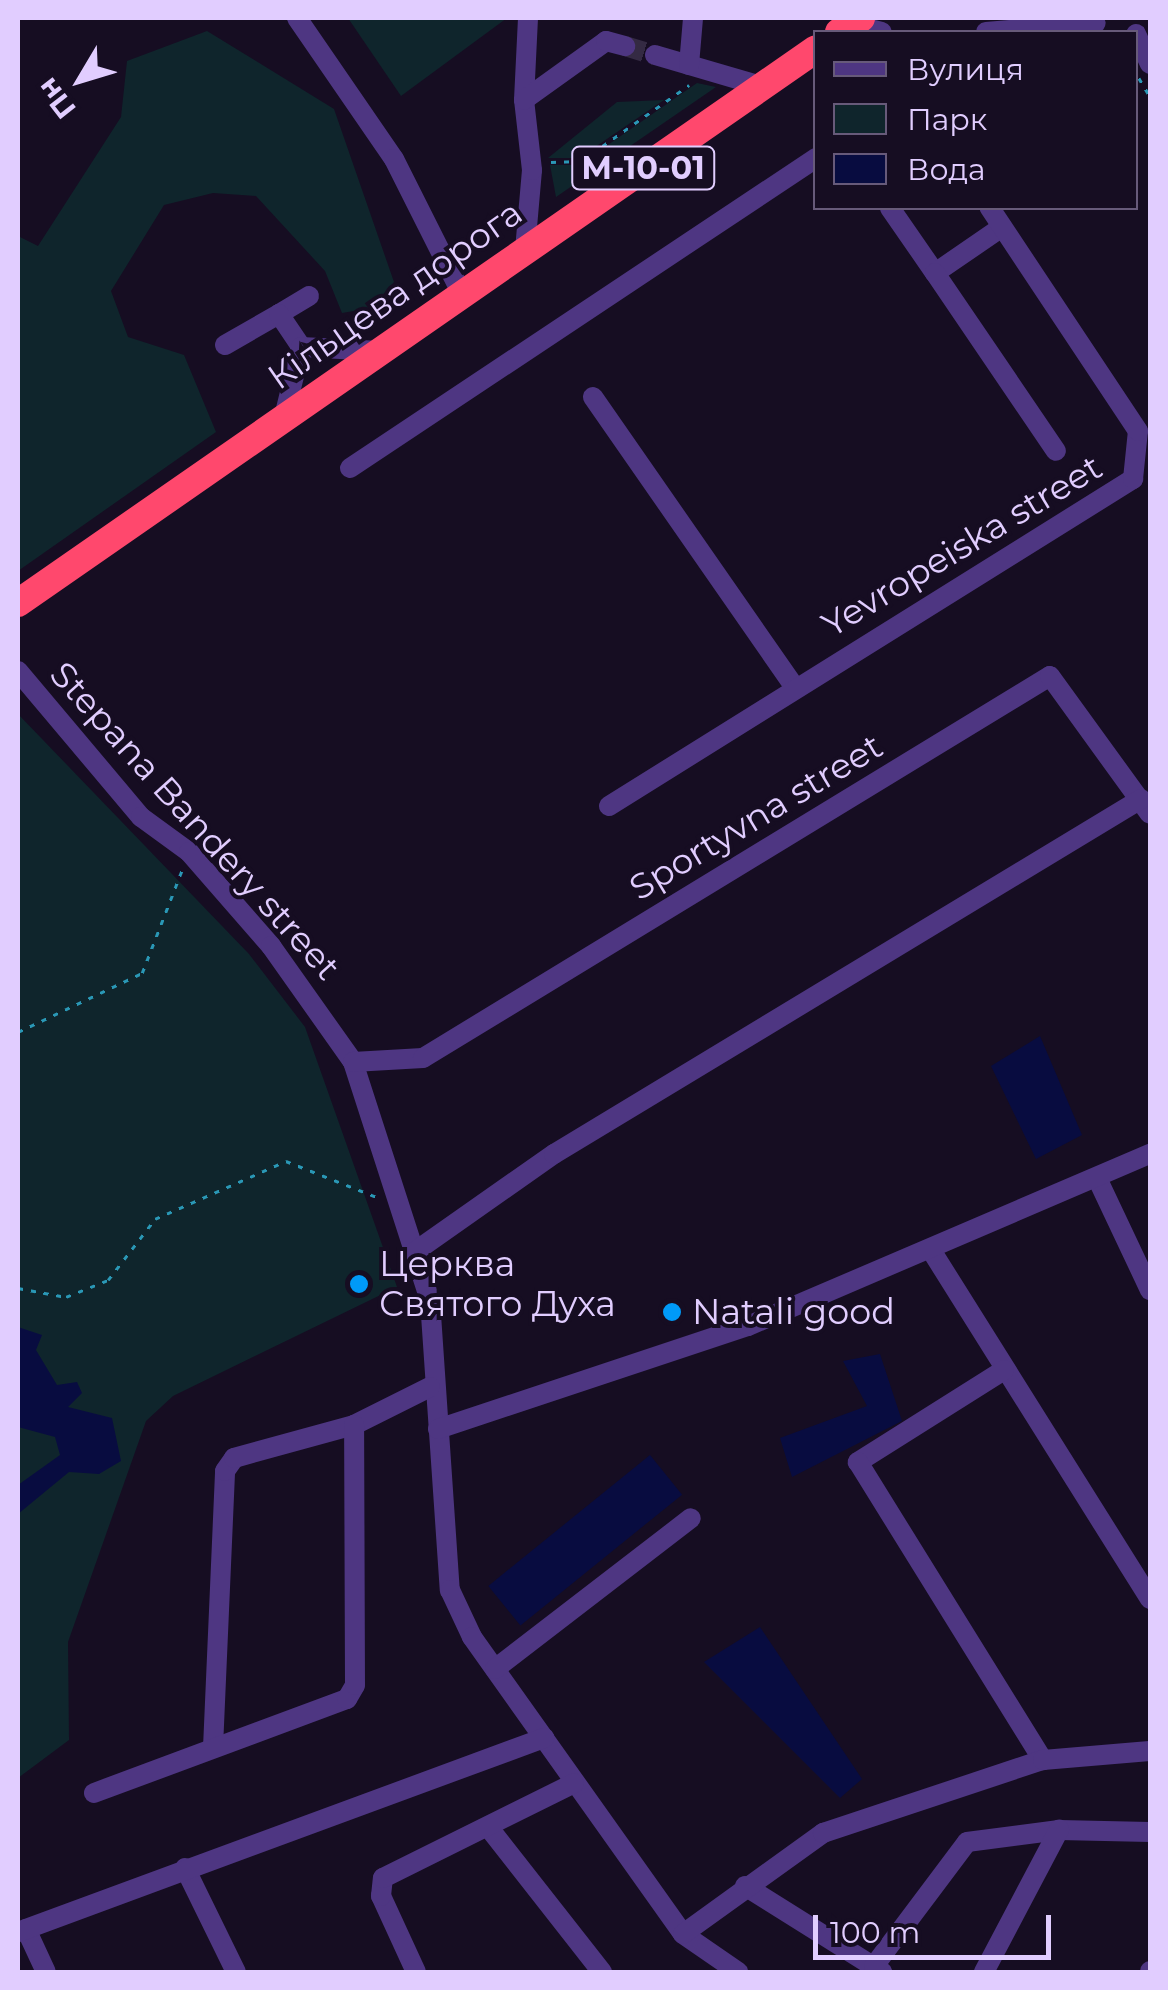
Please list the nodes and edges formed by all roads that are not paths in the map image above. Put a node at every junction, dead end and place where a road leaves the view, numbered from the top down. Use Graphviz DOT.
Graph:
graph roads {
  1 [pos="298,18"];
  2 [pos="528,18"];
  3 [pos="693,18"];
  4 [pos="1096,23"];
  5 [pos="1010,30"];
  6 [pos="1138,39"];
  7 [pos="625,46"];
  8 [pos="813,51"];
  9 [pos="655,55"];
  10 [pos="1150,64"];
  11 [pos="694,72"];
  12 [pos="760,86"];
  13 [pos="524,100"];
  14 [pos="813,160"];
  15 [pos="891,210"];
  16 [pos="991,210"];
  17 [pos="1002,227"];
  18 [pos="525,250"];
  19 [pos="934,273"];
  20 [pos="462,294"];
  21 [pos="309,296"];
  22 [pos="280,314"];
  23 [pos="226,345"];
  24 [pos="301,348"];
  25 [pos="380,351"];
  26 [pos="593,397"];
  27 [pos="284,417"];
  28 [pos="1056,452"];
  29 [pos="350,468"];
  30 [pos="18,603"];
  31 [pos="18,671"];
  32 [pos="794,686"];
  33 [pos="610,806"];
  34 [pos="1146,806"];
  35 [pos="352,1062"];
  36 [pos="1150,1154"];
  37 [pos="1097,1178"];
  38 [pos="931,1250"];
  39 [pos="413,1253"];
  40 [pos="1144,1259"];
  41 [pos="1150,1290"];
  42 [pos="1004,1370"];
  43 [pos="430,1387"];
  44 [pos="354,1425"];
  45 [pos="438,1430"];
  46 [pos="691,1518"];
  47 [pos="1150,1600"];
  48 [pos="494,1669"];
  49 [pos="544,1738"];
  50 [pos="213,1748"];
  51 [pos="1150,1750"];
  52 [pos="1044,1760"];
  53 [pos="574,1782"];
  54 [pos="94,1793"];
  55 [pos="489,1828"];
  56 [pos="1059,1830"];
  57 [pos="1150,1832"];
  58 [pos="185,1868"];
  59 [pos="744,1886"];
  60 [pos="22,1930"];
  61 [pos="684,1934"];
  62 [pos="879,1969"];
  63 [pos="46,1972"];
  64 [pos="236,1972"];
  65 [pos="416,1972"];
  66 [pos="602,1972"];
  67 [pos="738,1972"];
  68 [pos="984,1972"];
  1 -- 20 [label="street"];
  2 -- 13 [label="street"];
  3 -- 11 [label="street"];
  4 -- 5 [label="street"];
  6 -- 10 [label="street"];
  7 -- 13 [label="street"];
  8 -- 12 [label="highway, Кільцева дорога / М-10-01"];
  9 -- 11 [label="street"];
  11 -- 12 [label="street"];
  12 -- 18 [label="highway, Кільцева дорога / М-10-01"];
  13 -- 18 [label="street"];
  14 -- 29 [label="street"];
  15 -- 19 [label="street"];
  16 -- 17 [label="street, Yevropeiska street"];
  17 -- 19 [label="street"];
  17 -- 32 [label="street, Yevropeiska street"];
  18 -- 20 [label="highway, Кільцева дорога / М-10-01"];
  19 -- 28 [label="street"];
  20 -- 25 [label="highway, Кільцева дорога / М-10-01"];
  21 -- 22 [label="street"];
  22 -- 23 [label="street"];
  22 -- 24 [label="street"];
  24 -- 25 [label="street"];
  24 -- 27 [label="street"];
  25 -- 27 [label="highway, Кільцева дорога / М-10-01"];
  26 -- 32 [label="street"];
  27 -- 30 [label="highway, Кільцева дорога / М-10-01"];
  31 -- 35 [label="street, Stepana Bandery street"];
  32 -- 33 [label="street, Yevropeiska street"];
  34 -- 35 [label="street, Sportyvna street"];
  34 -- 39 [label="street, Sportyvna street"];
  35 -- 39 [label="street, Stepana Bandery street"];
  36 -- 37 [label="street"];
  37 -- 38 [label="street"];
  37 -- 40 [label="street"];
  38 -- 42 [label="street"];
  38 -- 45 [label="street"];
  39 -- 43 [label="street, Stepana Bandery street"];
  40 -- 41 [label="street"];
  42 -- 47 [label="street"];
  42 -- 52 [label="street"];
  43 -- 44 [label="street"];
  43 -- 45 [label="street, Stepana Bandery street"];
  44 -- 50 [label="street"];
  44 -- 50 [label="street"];
  45 -- 48 [label="street, Stepana Bandery street"];
  46 -- 48 [label="street"];
  48 -- 49 [label="street, Stepana Bandery street"];
  49 -- 53 [label="street, Stepana Bandery street"];
  49 -- 58 [label="street"];
  50 -- 54 [label="street"];
  51 -- 52 [label="street"];
  52 -- 59 [label="street"];
  53 -- 55 [label="street"];
  53 -- 61 [label="street, Stepana Bandery street"];
  55 -- 65 [label="street"];
  55 -- 66 [label="street"];
  56 -- 57 [label="street"];
  56 -- 62 [label="street"];
  56 -- 68 [label="street"];
  58 -- 60 [label="street"];
  58 -- 64 [label="street"];
  59 -- 61 [label="street"];
  59 -- 62 [label="street"];
  60 -- 63 [label="street"];
  61 -- 67 [label="street, Stepana Bandery street"];
}
